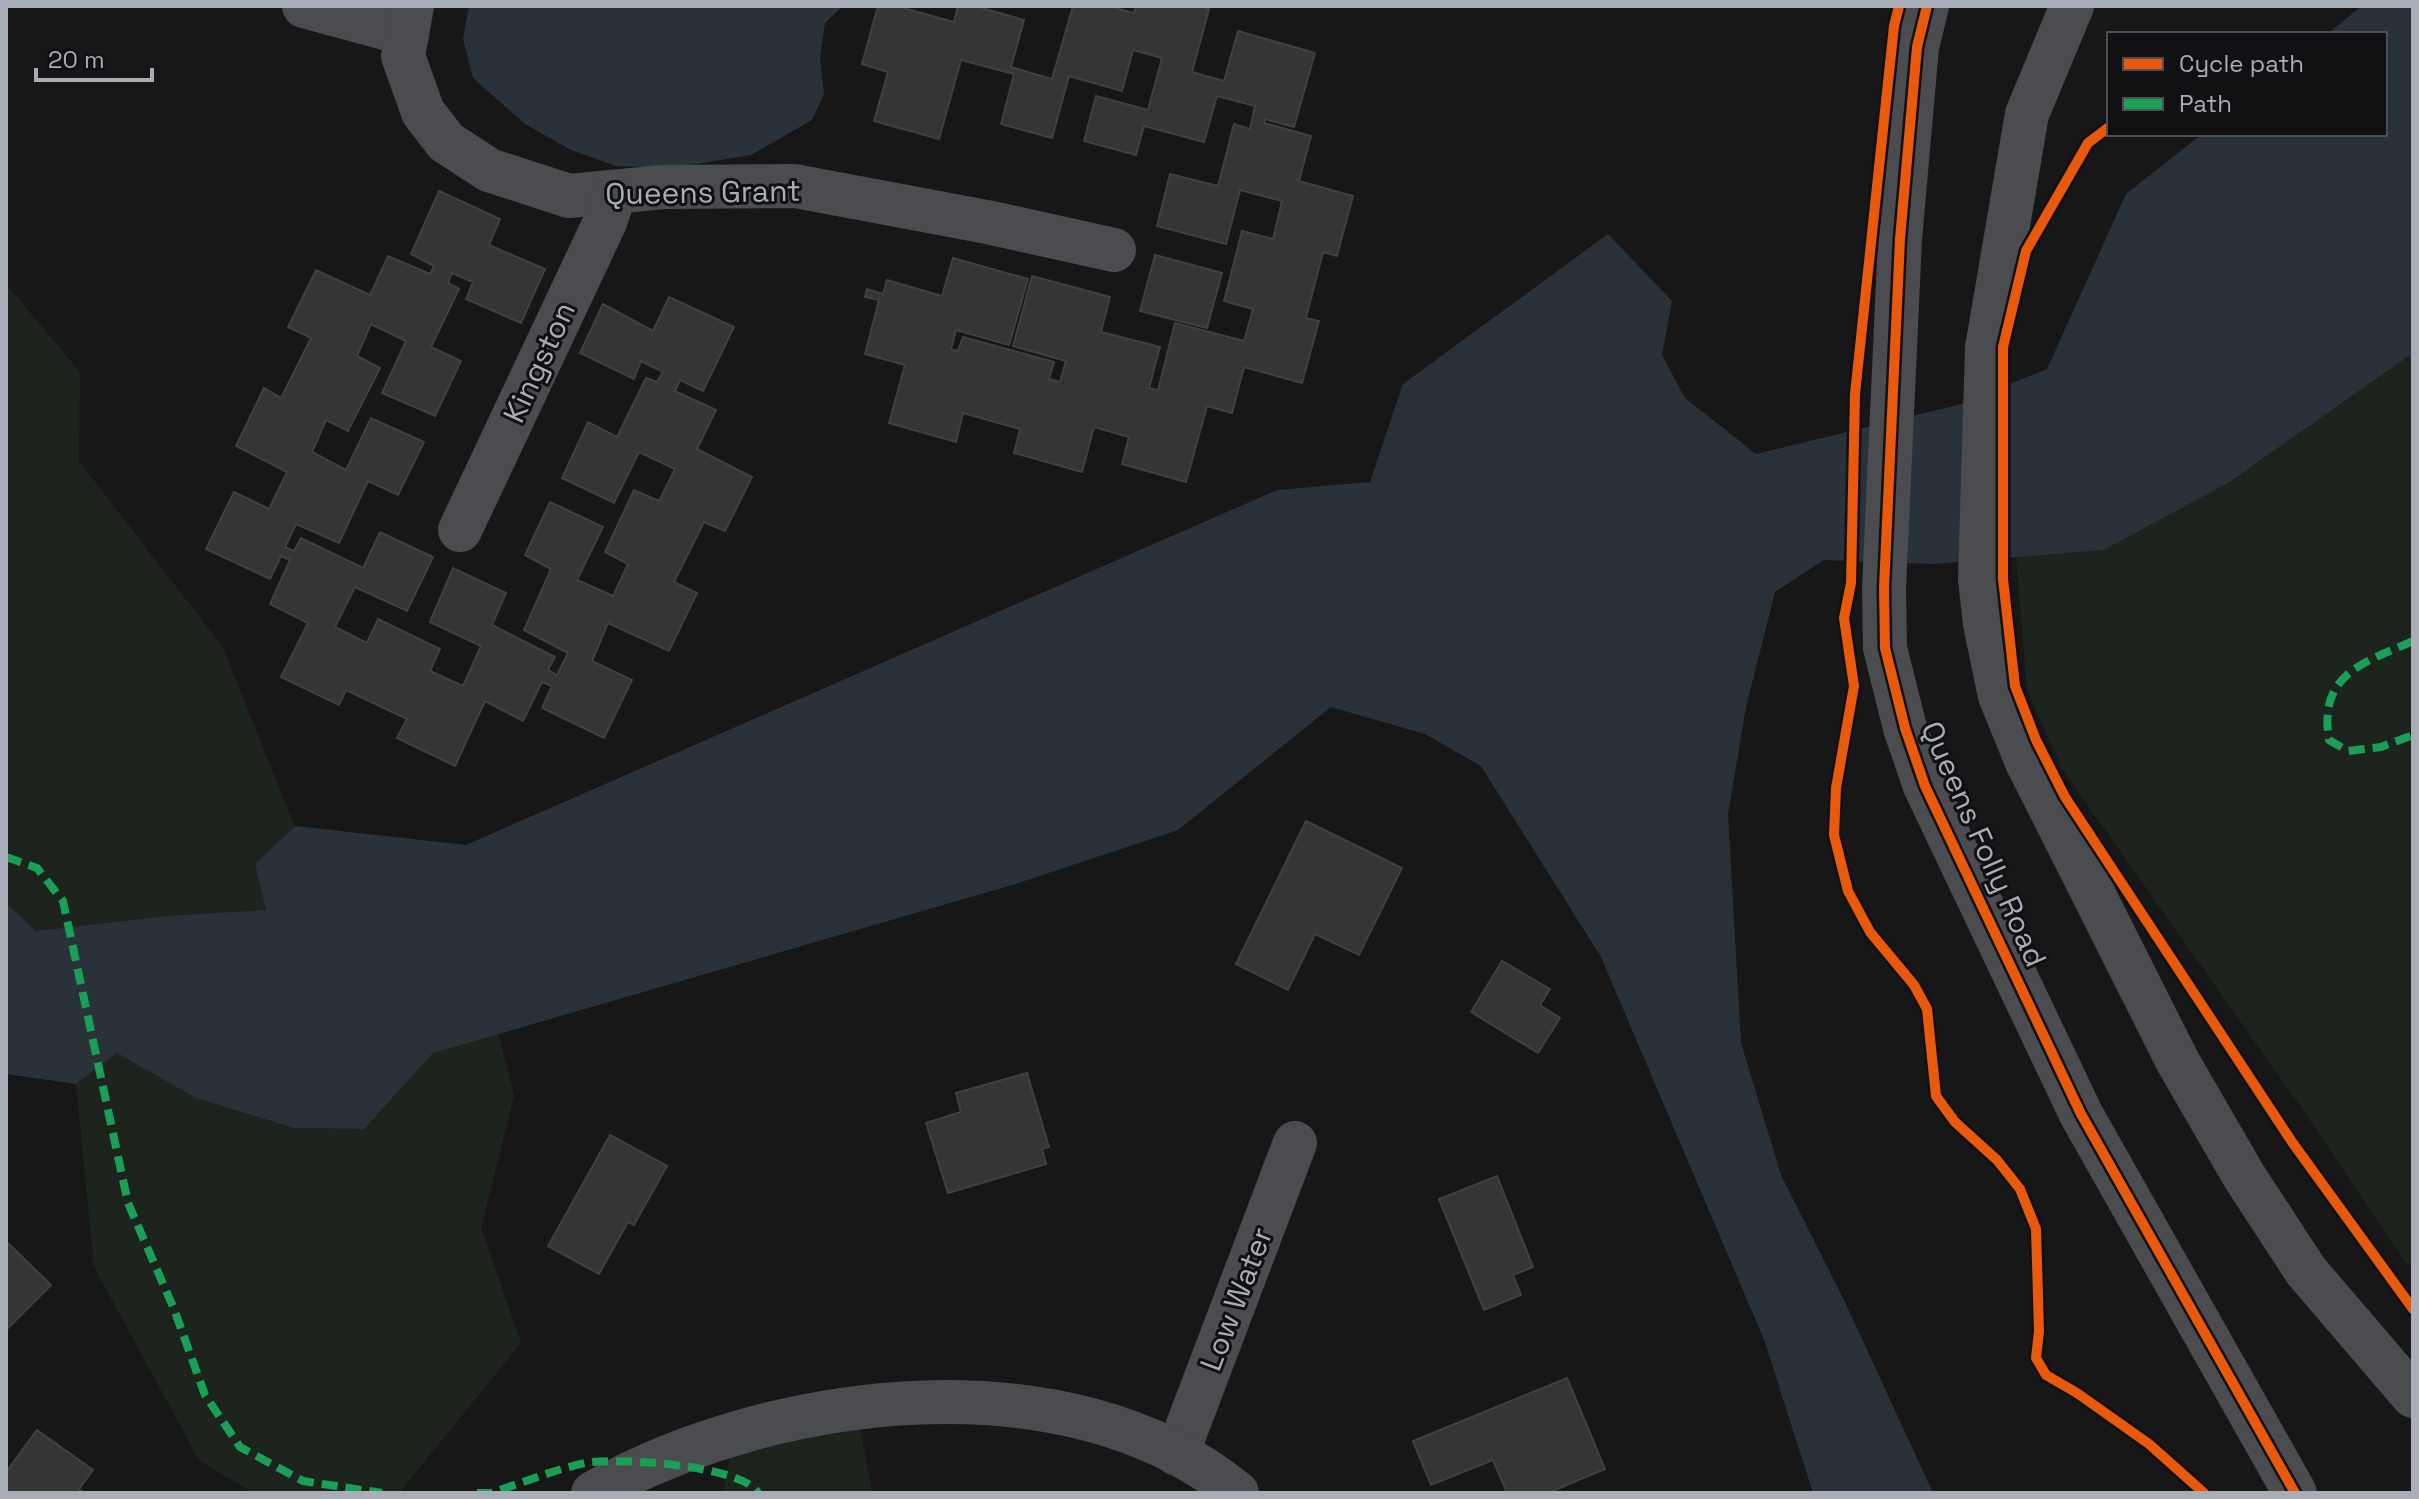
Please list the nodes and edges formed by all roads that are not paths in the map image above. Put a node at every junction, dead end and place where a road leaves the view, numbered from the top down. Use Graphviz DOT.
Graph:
graph roads {
  1 [pos="304,6"];
  2 [pos="1927,6"];
  3 [pos="2072,6"];
  4 [pos="409,20"];
  5 [pos="615,192"];
  6 [pos="1114,250"];
  7 [pos="460,530"];
  8 [pos="1295,1143"];
  9 [pos="2413,1396"];
  10 [pos="1177,1454"];
  11 [pos="593,1493"];
  12 [pos="1237,1493"];
  13 [pos="2295,1493"];
  1 -- 4 [label="street"];
  2 -- 13 [label="street, Queens Folly Road"];
  3 -- 9 [label="street"];
  4 -- 5 [label="street, Queens Grant"];
  5 -- 6 [label="street, Queens Grant"];
  5 -- 7 [label="street, Kingston"];
  8 -- 10 [label="street, Low Water"];
  10 -- 11 [label="street"];
  10 -- 12 [label="street"];
}
